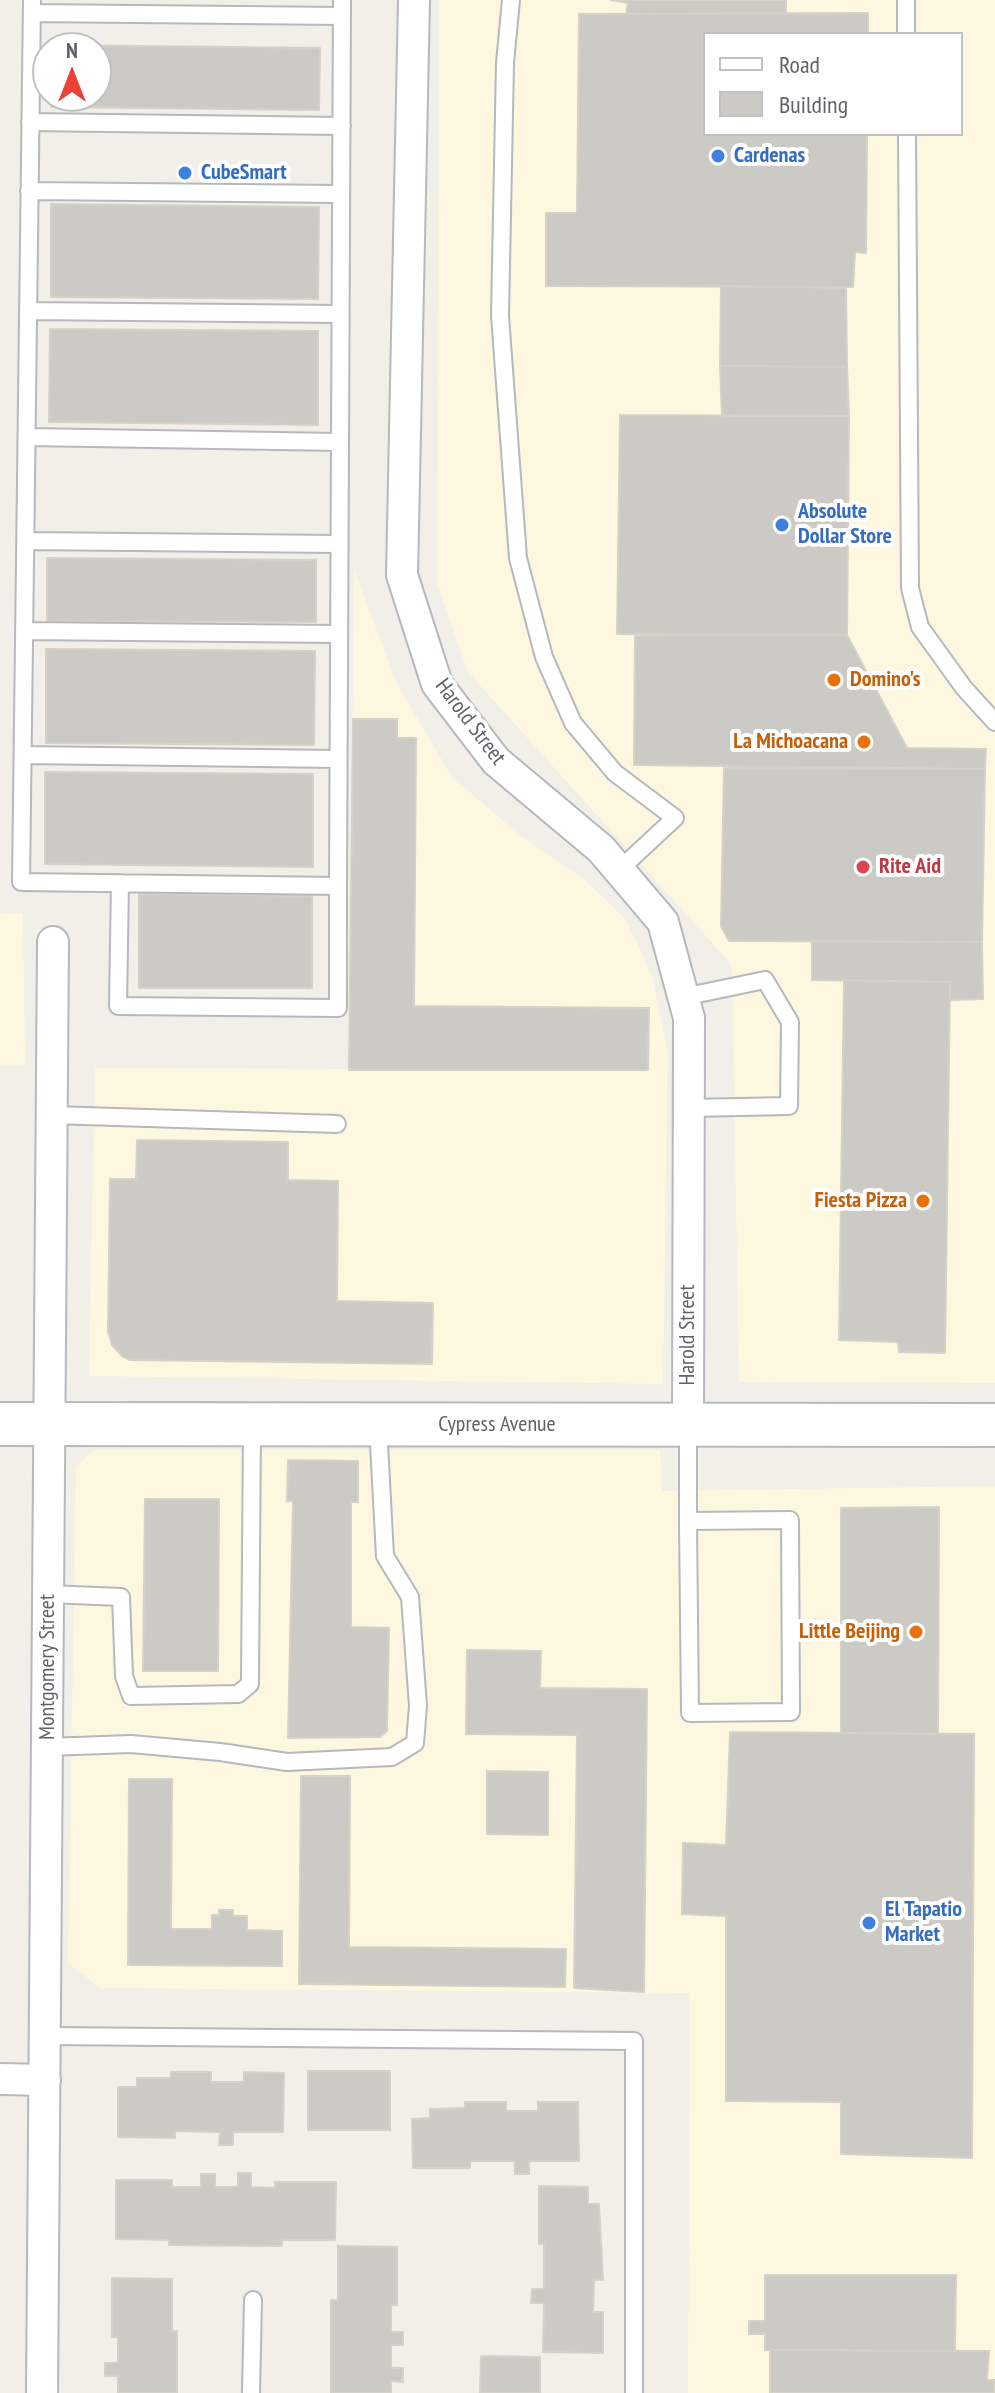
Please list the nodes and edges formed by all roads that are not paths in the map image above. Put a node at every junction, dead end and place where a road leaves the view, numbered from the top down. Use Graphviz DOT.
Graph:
graph roads {
  1 [pos="414,0"];
  2 [pos="511,0"];
  3 [pos="906,0"];
  4 [pos="32,6"];
  5 [pos="342,8"];
  6 [pos="906,32"];
  7 [pos="30,122"];
  8 [pos="342,126"];
  9 [pos="907,136"];
  10 [pos="29,191"];
  11 [pos="341,194"];
  12 [pos="28,311"];
  13 [pos="340,314"];
  14 [pos="27,437"];
  15 [pos="340,442"];
  16 [pos="26,541"];
  17 [pos="339,544"];
  18 [pos="25,631"];
  19 [pos="338,634"];
  20 [pos="995,722"];
  21 [pos="23,755"];
  22 [pos="337,759"];
  23 [pos="619,870"];
  24 [pos="120,883"];
  25 [pos="338,886"];
  26 [pos="53,942"];
  27 [pos="683,997"];
  28 [pos="689,1108"];
  29 [pos="52,1115"];
  30 [pos="337,1124"];
  31 [pos="0,1424"];
  32 [pos="49,1425"];
  33 [pos="252,1425"];
  34 [pos="378,1425"];
  35 [pos="995,1425"];
  36 [pos="688,1426"];
  37 [pos="688,1521"];
  38 [pos="48,1594"];
  39 [pos="47,1747"];
  40 [pos="46,2036"];
  41 [pos="0,2079"];
  42 [pos="45,2080"];
  43 [pos="253,2300"];
  44 [pos="42,2393"];
  45 [pos="251,2393"];
  46 [pos="634,2393"];
  1 -- 23 [label="street, Harold Street"];
  2 -- 23 [label="lane"];
  3 -- 6 [label="lane"];
  4 -- 5 [label="lane"];
  4 -- 7 [label="lane"];
  5 -- 8 [label="lane"];
  7 -- 8 [label="lane"];
  7 -- 10 [label="lane"];
  8 -- 11 [label="lane"];
  9 -- 20 [label="lane"];
  10 -- 11 [label="lane"];
  10 -- 12 [label="lane"];
  11 -- 13 [label="lane"];
  12 -- 13 [label="lane"];
  12 -- 14 [label="lane"];
  13 -- 15 [label="lane"];
  14 -- 15 [label="lane"];
  14 -- 16 [label="lane"];
  15 -- 17 [label="lane"];
  16 -- 17 [label="lane"];
  16 -- 18 [label="lane"];
  17 -- 19 [label="lane"];
  18 -- 19 [label="lane"];
  18 -- 21 [label="lane"];
  19 -- 22 [label="lane"];
  21 -- 22 [label="lane"];
  21 -- 24 [label="lane"];
  22 -- 25 [label="lane"];
  23 -- 27 [label="street, Harold Street"];
  24 -- 25 [label="lane"];
  24 -- 25 [label="lane"];
  26 -- 29 [label="street, Montgomery Street"];
  27 -- 28 [label="street, Harold Street"];
  27 -- 28 [label="lane"];
  28 -- 36 [label="street, Harold Street"];
  29 -- 30 [label="lane"];
  29 -- 32 [label="street, Montgomery Street"];
  31 -- 32 [label="street, Cypress Avenue"];
  32 -- 33 [label="street, Cypress Avenue"];
  32 -- 38 [label="street, Montgomery Street"];
  33 -- 34 [label="street, Cypress Avenue"];
  33 -- 38 [label="lane"];
  34 -- 36 [label="street, Cypress Avenue"];
  34 -- 39 [label="lane"];
  35 -- 36 [label="street, Cypress Avenue"];
  36 -- 37 [label="lane"];
  37 -- 37 [label="lane"];
  38 -- 39 [label="street, Montgomery Street"];
  39 -- 40 [label="street, Montgomery Street"];
  40 -- 42 [label="street, Montgomery Street"];
  40 -- 46 [label="lane"];
  41 -- 42 [label="street"];
  42 -- 44 [label="street, Montgomery Street"];
  43 -- 45 [label="lane"];
}
